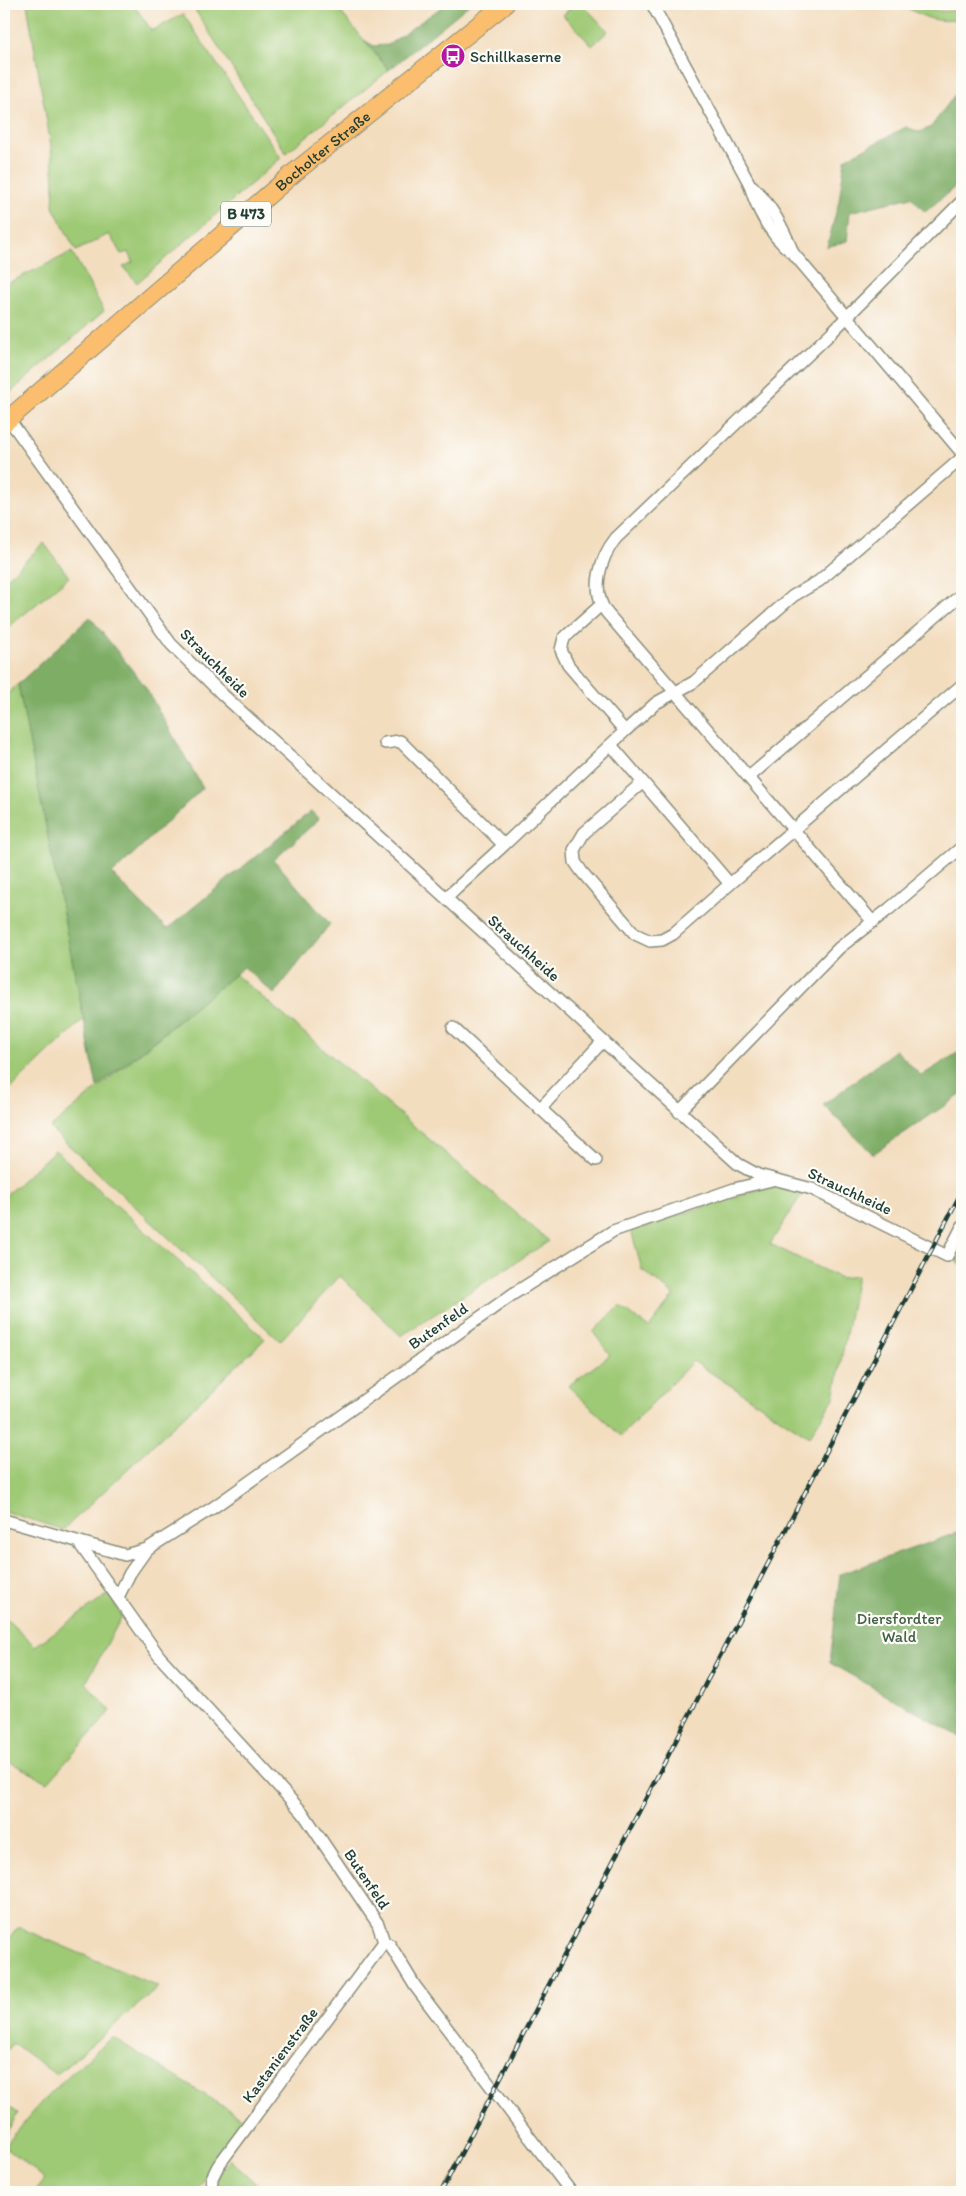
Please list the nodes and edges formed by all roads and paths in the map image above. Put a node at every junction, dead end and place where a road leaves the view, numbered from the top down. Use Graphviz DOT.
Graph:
graph roads {
  1 [pos="505,4"];
  2 [pos="652,4"];
  3 [pos="962,201"];
  4 [pos="846,317"];
  5 [pos="5,418"];
  6 [pos="962,453"];
  7 [pos="962,458"];
  8 [pos="962,594"];
  9 [pos="601,605"];
  10 [pos="962,684"];
  11 [pos="676,693"];
  12 [pos="625,731"];
  13 [pos="385,743"];
  14 [pos="611,745"];
  15 [pos="749,777"];
  16 [pos="643,782"];
  17 [pos="793,829"];
  18 [pos="504,845"];
  19 [pos="962,847"];
  20 [pos="730,884"];
  21 [pos="446,898"];
  22 [pos="873,922"];
  23 [pos="453,1028"];
  24 [pos="603,1041"];
  25 [pos="540,1109"];
  26 [pos="679,1112"];
  27 [pos="596,1160"];
  28 [pos="738,1164"];
  29 [pos="774,1180"];
  30 [pos="734,1189"];
  31 [pos="962,1228"];
  32 [pos="4,1520"];
  33 [pos="79,1543"];
  34 [pos="147,1549"];
  35 [pos="118,1598"];
  36 [pos="384,1942"];
  37 [pos="211,2192"];
  38 [pos="570,2192"];
  1 -- 5 [label="main road, Bocholter Straße / B 473"];
  2 -- 4 [label="street"];
  3 -- 4 [label="street"];
  4 -- 6 [label="street"];
  4 -- 9 [label="street"];
  5 -- 21 [label="street, Strauchheide"];
  7 -- 11 [label="street"];
  8 -- 15 [label="street"];
  9 -- 11 [label="street"];
  9 -- 12 [label="street"];
  10 -- 17 [label="street"];
  11 -- 12 [label="street"];
  11 -- 15 [label="street"];
  12 -- 14 [label="street"];
  13 -- 18 [label="street"];
  14 -- 16 [label="street"];
  14 -- 18 [label="street"];
  15 -- 17 [label="street"];
  16 -- 20 [label="street"];
  16 -- 20 [label="street"];
  17 -- 20 [label="street"];
  17 -- 22 [label="street"];
  18 -- 21 [label="street"];
  19 -- 22 [label="street"];
  21 -- 24 [label="street, Strauchheide"];
  22 -- 26 [label="street"];
  23 -- 25 [label="street"];
  24 -- 25 [label="street"];
  24 -- 26 [label="street, Strauchheide"];
  25 -- 27 [label="street"];
  26 -- 28 [label="street, Strauchheide"];
  28 -- 29 [label="street, Strauchheide"];
  28 -- 30 [label="street"];
  29 -- 30 [label="street, Butenfeld"];
  29 -- 31 [label="street, Strauchheide"];
  30 -- 34 [label="street, Butenfeld"];
  32 -- 33 [label="street, Butenfeld"];
  33 -- 34 [label="street, Butenfeld"];
  33 -- 35 [label="street, Butenfeld"];
  34 -- 35 [label="street, Butenfeld"];
  35 -- 36 [label="street, Butenfeld"];
  36 -- 37 [label="street, Kastanienstraße"];
  36 -- 38 [label="street, Butenfeld"];
}
